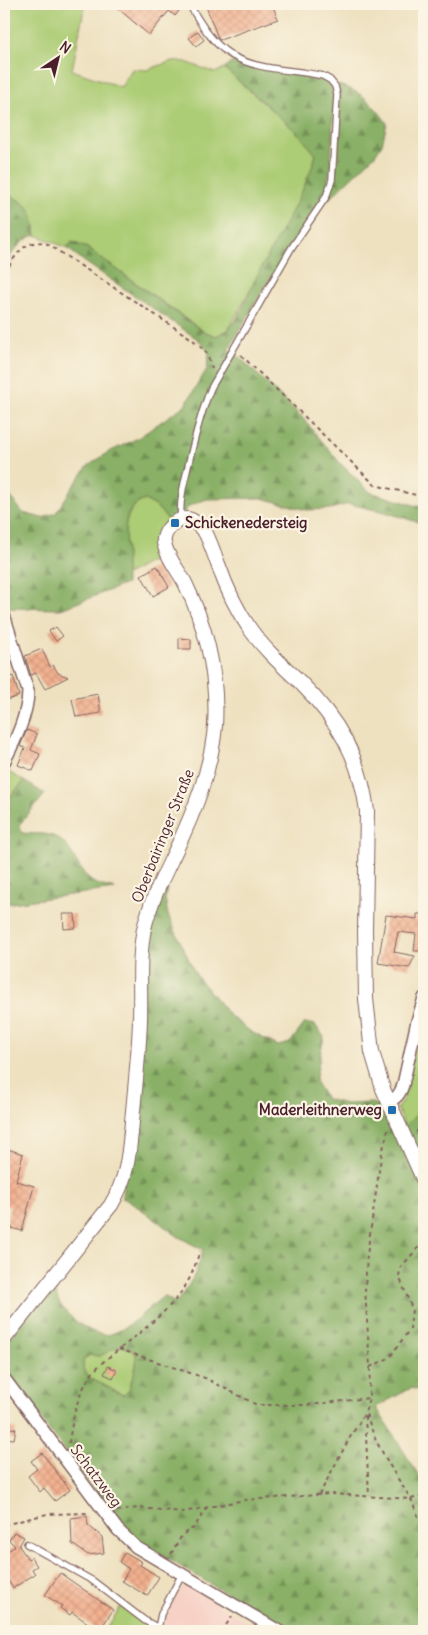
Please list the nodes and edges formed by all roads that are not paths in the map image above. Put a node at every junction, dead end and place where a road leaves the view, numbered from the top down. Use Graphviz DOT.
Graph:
graph roads {
  1 [pos="190,4"];
  2 [pos="182,520"];
  3 [pos="4,615"];
  4 [pos="4,762"];
  5 [pos="424,998"];
  6 [pos="388,1102"];
  7 [pos="424,1181"];
  8 [pos="4,1339"];
  9 [pos="4,1378"];
  10 [pos="27,1544"];
  11 [pos="182,1574"];
  12 [pos="279,1631"];
  1 -- 2 [label="lane"];
  2 -- 6 [label="street"];
  2 -- 8 [label="street, Oberbairinger Straße"];
  3 -- 4 [label="street"];
  5 -- 6 [label="street"];
  6 -- 7 [label="street"];
  9 -- 11 [label="street, Schatzweg"];
  10 -- 11 [label="lane"];
  11 -- 12 [label="street, Schatzweg"];
}
